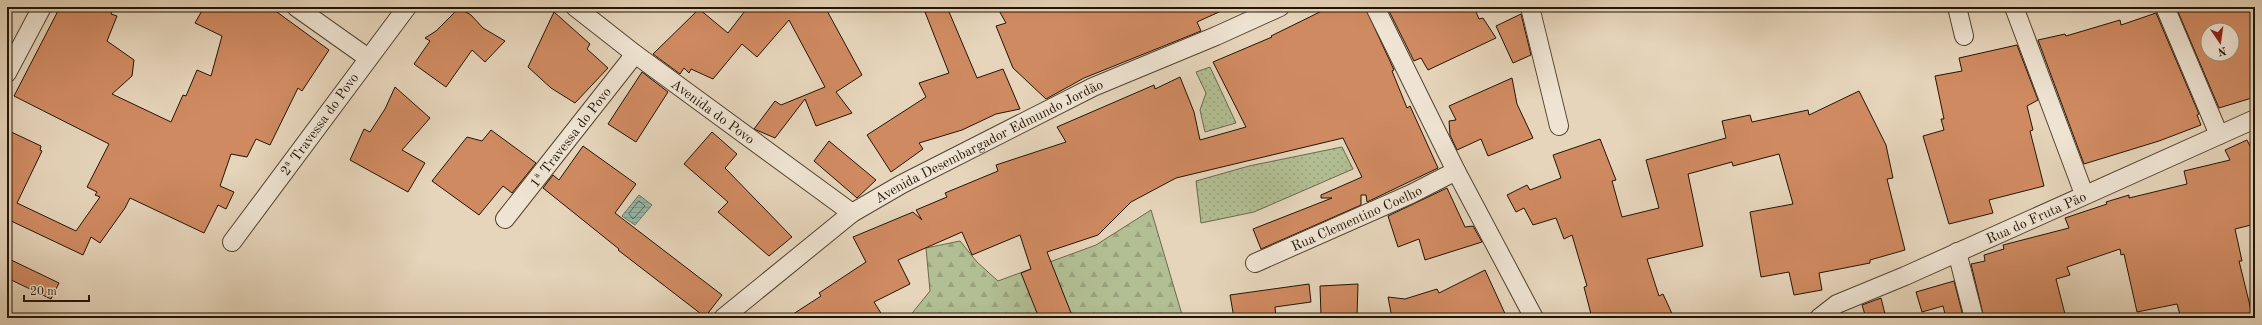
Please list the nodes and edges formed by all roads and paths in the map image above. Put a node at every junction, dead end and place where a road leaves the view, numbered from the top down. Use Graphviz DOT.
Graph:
graph roads {
  1 [pos="42,7"];
  2 [pos="296,7"];
  3 [pos="407,7"];
  4 [pos="575,7"];
  5 [pos="1280,7"];
  6 [pos="1375,7"];
  7 [pos="1530,7"];
  8 [pos="1957,7"];
  9 [pos="2014,7"];
  10 [pos="2165,7"];
  11 [pos="1964,36"];
  12 [pos="635,54"];
  13 [pos="368,58"];
  14 [pos="7,73"];
  15 [pos="2255,119"];
  16 [pos="1559,126"];
  17 [pos="2218,135"];
  18 [pos="1456,171"];
  19 [pos="2084,194"];
  20 [pos="852,213"];
  21 [pos="505,219"];
  22 [pos="232,242"];
  23 [pos="1957,252"];
  24 [pos="1255,263"];
  25 [pos="723,318"];
  26 [pos="1534,318"];
  27 [pos="1819,318"];
  28 [pos="1974,318"];
  1 -- 14 [label="street"];
  2 -- 13 [label="street"];
  3 -- 13 [label="street, 2ª Travessa do Povo"];
  4 -- 12 [label="street, Avenida do Povo"];
  5 -- 20 [label="street, Avenida Desembargador Edmundo Jordão"];
  6 -- 18 [label="street"];
  7 -- 16 [label="street"];
  8 -- 11 [label="street"];
  9 -- 19 [label="street"];
  10 -- 17 [label="street"];
  12 -- 20 [label="street, Avenida do Povo"];
  12 -- 21 [label="street, 1ª Travessa do Povo"];
  13 -- 22 [label="street, 2ª Travessa do Povo"];
  15 -- 17 [label="street, Rua do Fruta Pão"];
  17 -- 19 [label="street, Rua do Fruta Pão"];
  18 -- 24 [label="street, Rua Clementino Coelho"];
  18 -- 26 [label="street"];
  19 -- 23 [label="street, Rua do Fruta Pão"];
  20 -- 25 [label="street, Avenida Desembargador Edmundo Jordão"];
  23 -- 27 [label="street, Rua do Fruta Pão"];
  23 -- 28 [label="street"];
}
